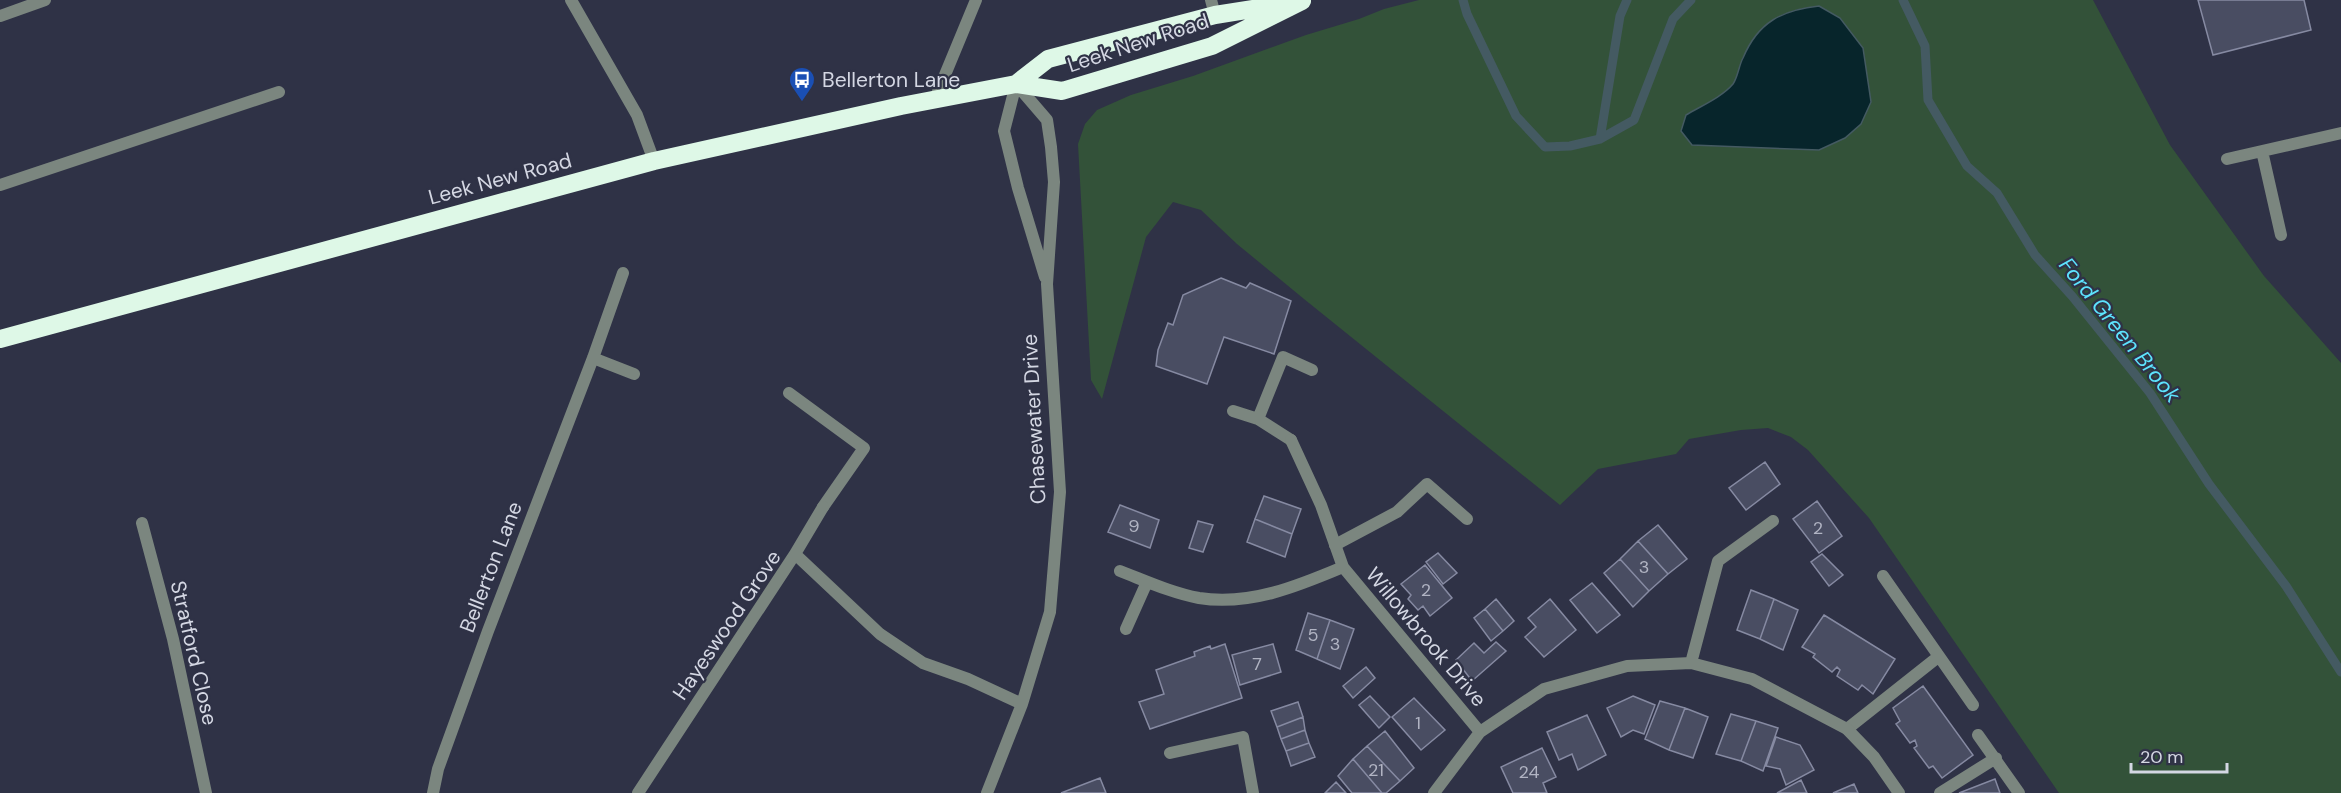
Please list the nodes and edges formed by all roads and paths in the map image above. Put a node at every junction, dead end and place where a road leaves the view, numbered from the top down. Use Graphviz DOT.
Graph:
graph roads {
  1 [pos="45,0"];
  2 [pos="571,0"];
  3 [pos="976,0"];
  4 [pos="1305,1"];
  5 [pos="1213,7"];
  6 [pos="0,16"];
  7 [pos="1016,84"];
  8 [pos="279,92"];
  9 [pos="934,99"];
  10 [pos="2341,133"];
  11 [pos="2262,151"];
  12 [pos="2228,159"];
  13 [pos="654,161"];
  14 [pos="0,185"];
  15 [pos="2281,235"];
  16 [pos="623,273"];
  17 [pos="1047,284"];
  18 [pos="0,339"];
  19 [pos="593,358"];
  20 [pos="1312,370"];
  21 [pos="634,374"];
  22 [pos="789,393"];
  23 [pos="1233,411"];
  24 [pos="1258,419"];
  25 [pos="1467,519"];
  26 [pos="1773,521"];
  27 [pos="142,523"];
  28 [pos="1335,544"];
  29 [pos="795,554"];
  30 [pos="1343,567"];
  31 [pos="1120,571"];
  32 [pos="1882,576"];
  33 [pos="1147,582"];
  34 [pos="1126,629"];
  35 [pos="1938,657"];
  36 [pos="1691,663"];
  37 [pos="1022,704"];
  38 [pos="1973,705"];
  39 [pos="1847,729"];
  40 [pos="1480,732"];
  41 [pos="1978,735"];
  42 [pos="1170,753"];
  43 [pos="1996,758"];
  44 [pos="206,793"];
  45 [pos="433,793"];
  46 [pos="638,793"];
  47 [pos="987,793"];
  48 [pos="1253,793"];
  49 [pos="1434,793"];
  50 [pos="1899,793"];
  51 [pos="1940,793"];
  52 [pos="2019,793"];
  1 -- 6 [label="street"];
  2 -- 13 [label="street"];
  3 -- 9 [label="street"];
  4 -- 5 [label="highway, Leek New Road"];
  4 -- 7 [label="highway, Leek New Road"];
  5 -- 7 [label="highway, Leek New Road"];
  7 -- 9 [label="highway, Leek New Road"];
  7 -- 17 [label="street, Chasewater Drive"];
  7 -- 17 [label="street, Chasewater Drive"];
  8 -- 14 [label="street"];
  9 -- 13 [label="highway, Leek New Road"];
  10 -- 11 [label="street"];
  11 -- 12 [label="street"];
  11 -- 15 [label="street"];
  13 -- 18 [label="highway, Leek New Road"];
  16 -- 19 [label="street, Bellerton Lane"];
  17 -- 37 [label="street, Chasewater Drive"];
  19 -- 21 [label="street"];
  19 -- 45 [label="street, Bellerton Lane"];
  20 -- 24 [label="street"];
  22 -- 29 [label="street"];
  23 -- 24 [label="street"];
  24 -- 28 [label="street, Willowbrook Drive"];
  25 -- 28 [label="street"];
  26 -- 36 [label="street"];
  27 -- 44 [label="street, Stratford Close"];
  28 -- 30 [label="street, Willowbrook Drive"];
  29 -- 37 [label="street, Hayeswood Grove"];
  29 -- 46 [label="street, Hayeswood Grove"];
  30 -- 33 [label="street, Willowbrook Drive"];
  30 -- 40 [label="street, Willowbrook Drive"];
  31 -- 33 [label="street, Willowbrook Drive"];
  32 -- 35 [label="street"];
  33 -- 34 [label="street"];
  35 -- 38 [label="street"];
  35 -- 39 [label="street"];
  36 -- 39 [label="street"];
  36 -- 40 [label="street"];
  37 -- 47 [label="street, Chasewater Drive"];
  39 -- 50 [label="street"];
  40 -- 49 [label="street"];
  41 -- 43 [label="street"];
  42 -- 48 [label="street"];
  43 -- 51 [label="street"];
  43 -- 52 [label="street"];
}
